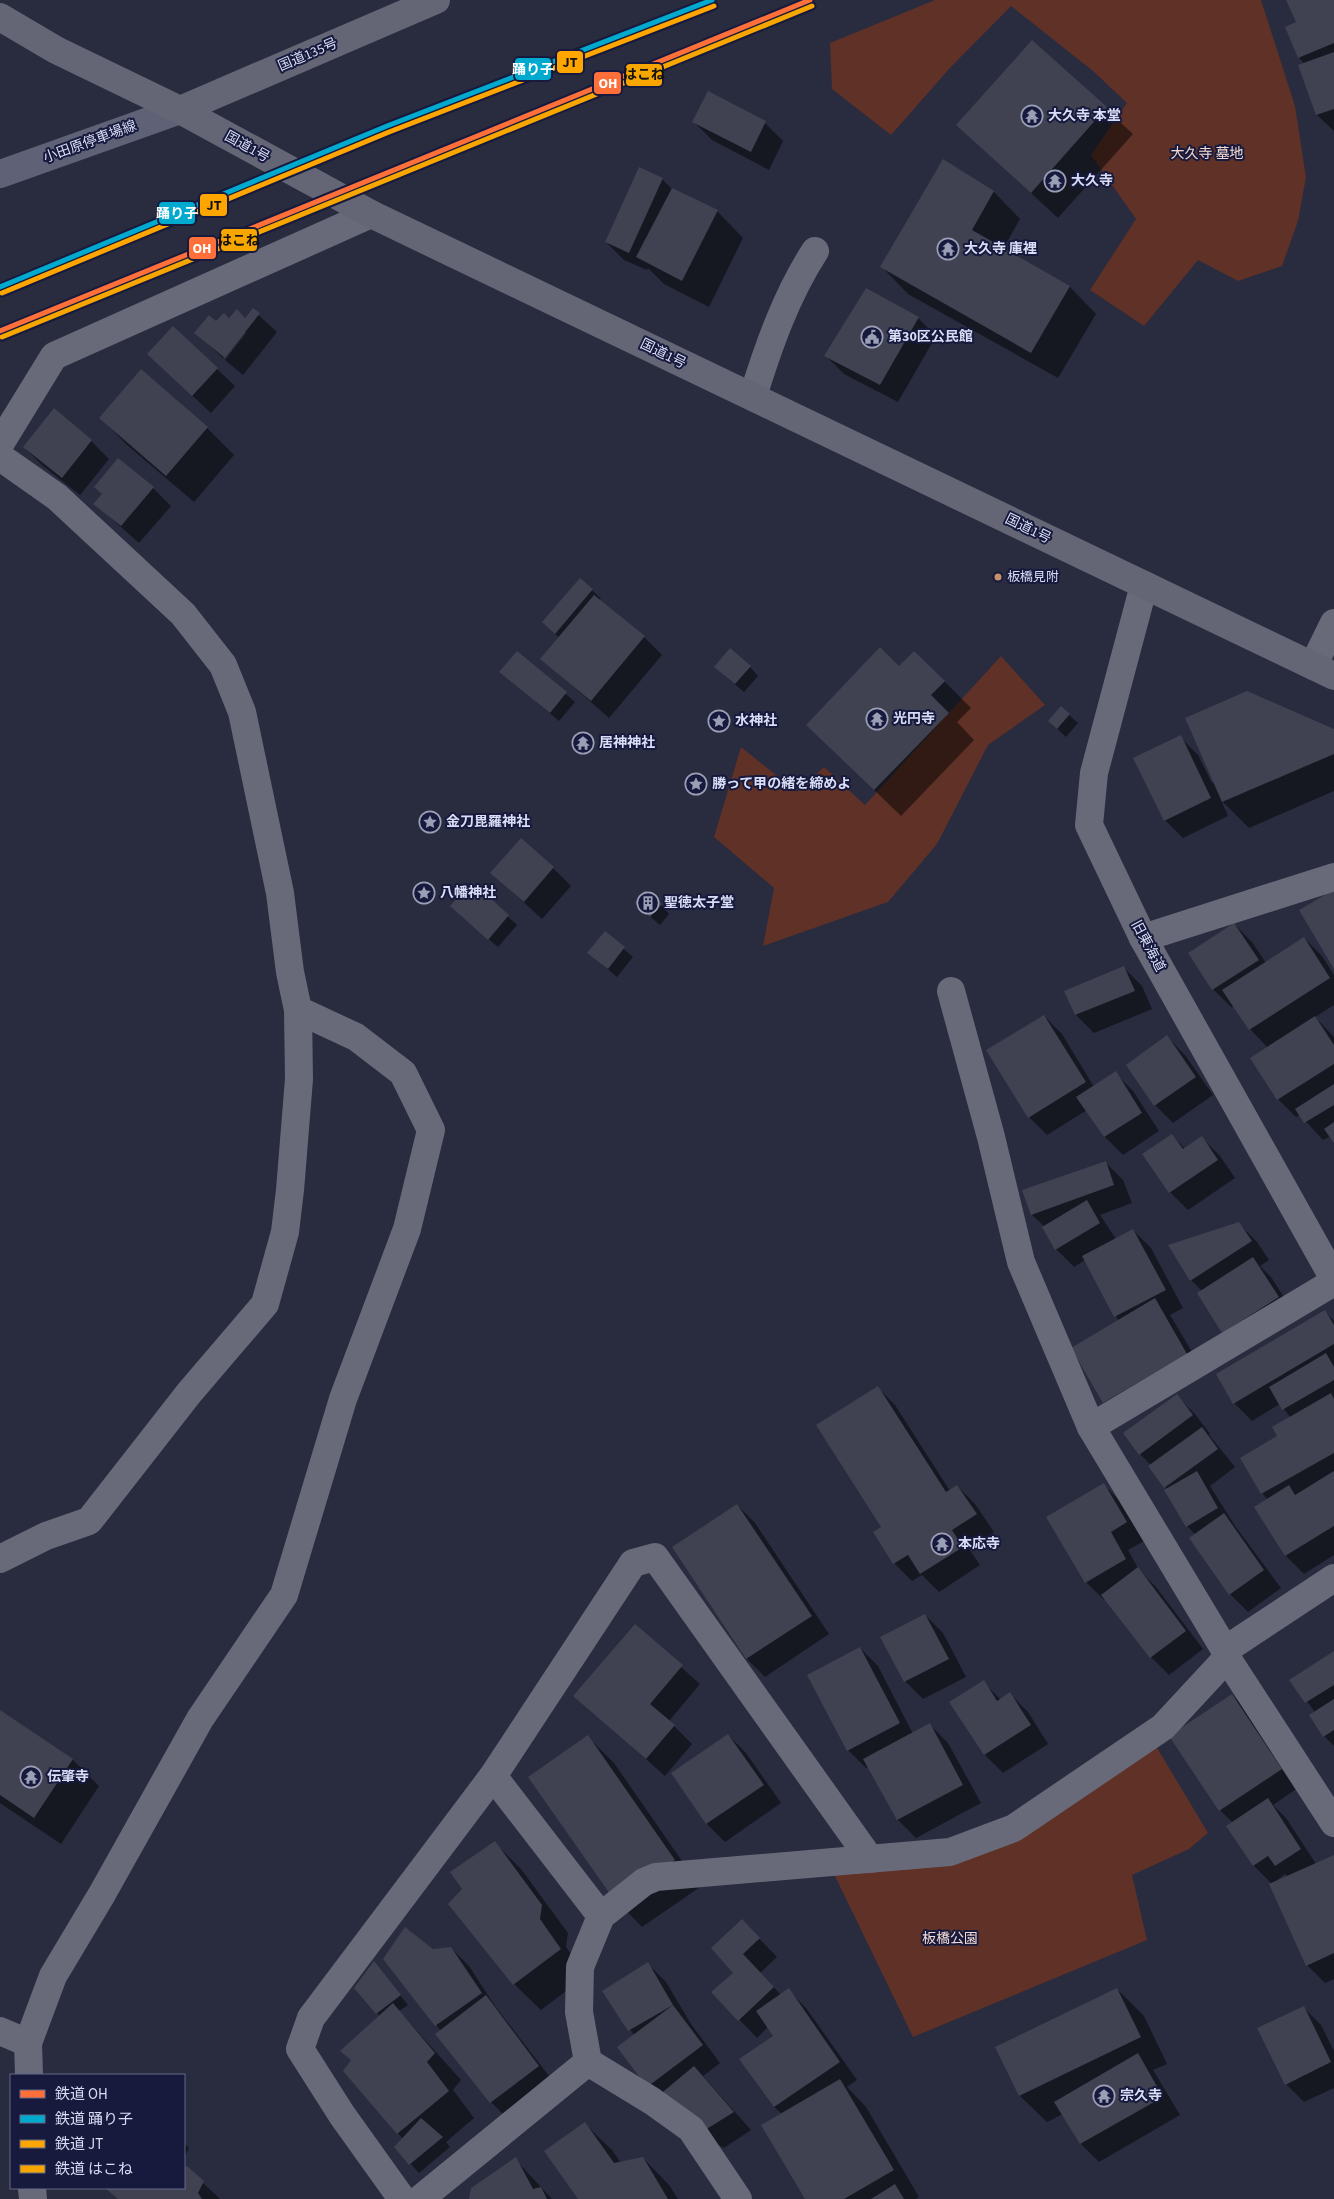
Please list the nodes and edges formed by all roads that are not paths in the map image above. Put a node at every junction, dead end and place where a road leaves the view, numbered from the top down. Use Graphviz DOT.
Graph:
graph roads {
  1 [pos="436,0"];
  2 [pos="0,17"];
  3 [pos="180,110"];
  4 [pos="0,174"];
  5 [pos="371,214"];
  6 [pos="815,250"];
  7 [pos="753,396"];
  8 [pos="0,444"];
  9 [pos="0,457"];
  10 [pos="1144,585"];
  11 [pos="1334,623"];
  12 [pos="1323,671"];
  13 [pos="1334,877"];
  14 [pos="1143,938"];
  15 [pos="951,991"];
  16 [pos="298,1010"];
  17 [pos="1334,1280"];
  18 [pos="1091,1427"];
  19 [pos="0,1559"];
  20 [pos="1334,1578"];
  21 [pos="1226,1654"];
  22 [pos="492,1776"];
  23 [pos="1334,1823"];
  24 [pos="870,1859"];
  25 [pos="601,1916"];
  26 [pos="0,2031"];
  27 [pos="28,2042"];
  28 [pos="588,2062"];
  29 [pos="29,2074"];
  30 [pos="402,2199"];
  31 [pos="420,2199"];
  32 [pos="738,2199"];
  1 -- 3 [label="highway, 国道135号"];
  2 -- 3 [label="highway, 国道1号"];
  3 -- 4 [label="main road, 小田原停車場線"];
  3 -- 5 [label="highway, 国道1号"];
  5 -- 7 [label="highway, 国道1号"];
  5 -- 8 [label="street"];
  6 -- 7 [label="street"];
  7 -- 10 [label="highway, 国道1号"];
  9 -- 16 [label="street"];
  10 -- 12 [label="highway, 国道1号"];
  10 -- 14 [label="street, 旧東海道"];
  11 -- 12 [label="street"];
  13 -- 14 [label="street"];
  14 -- 17 [label="street, 旧東海道"];
  15 -- 18 [label="street"];
  16 -- 19 [label="street"];
  16 -- 27 [label="street"];
  17 -- 18 [label="street"];
  18 -- 21 [label="street"];
  20 -- 21 [label="street"];
  21 -- 23 [label="street"];
  21 -- 24 [label="street"];
  22 -- 24 [label="street"];
  22 -- 25 [label="street"];
  22 -- 30 [label="street"];
  24 -- 25 [label="street"];
  25 -- 28 [label="street"];
  26 -- 27 [label="street"];
  27 -- 29 [label="street"];
  28 -- 31 [label="street"];
  28 -- 32 [label="street"];
}
